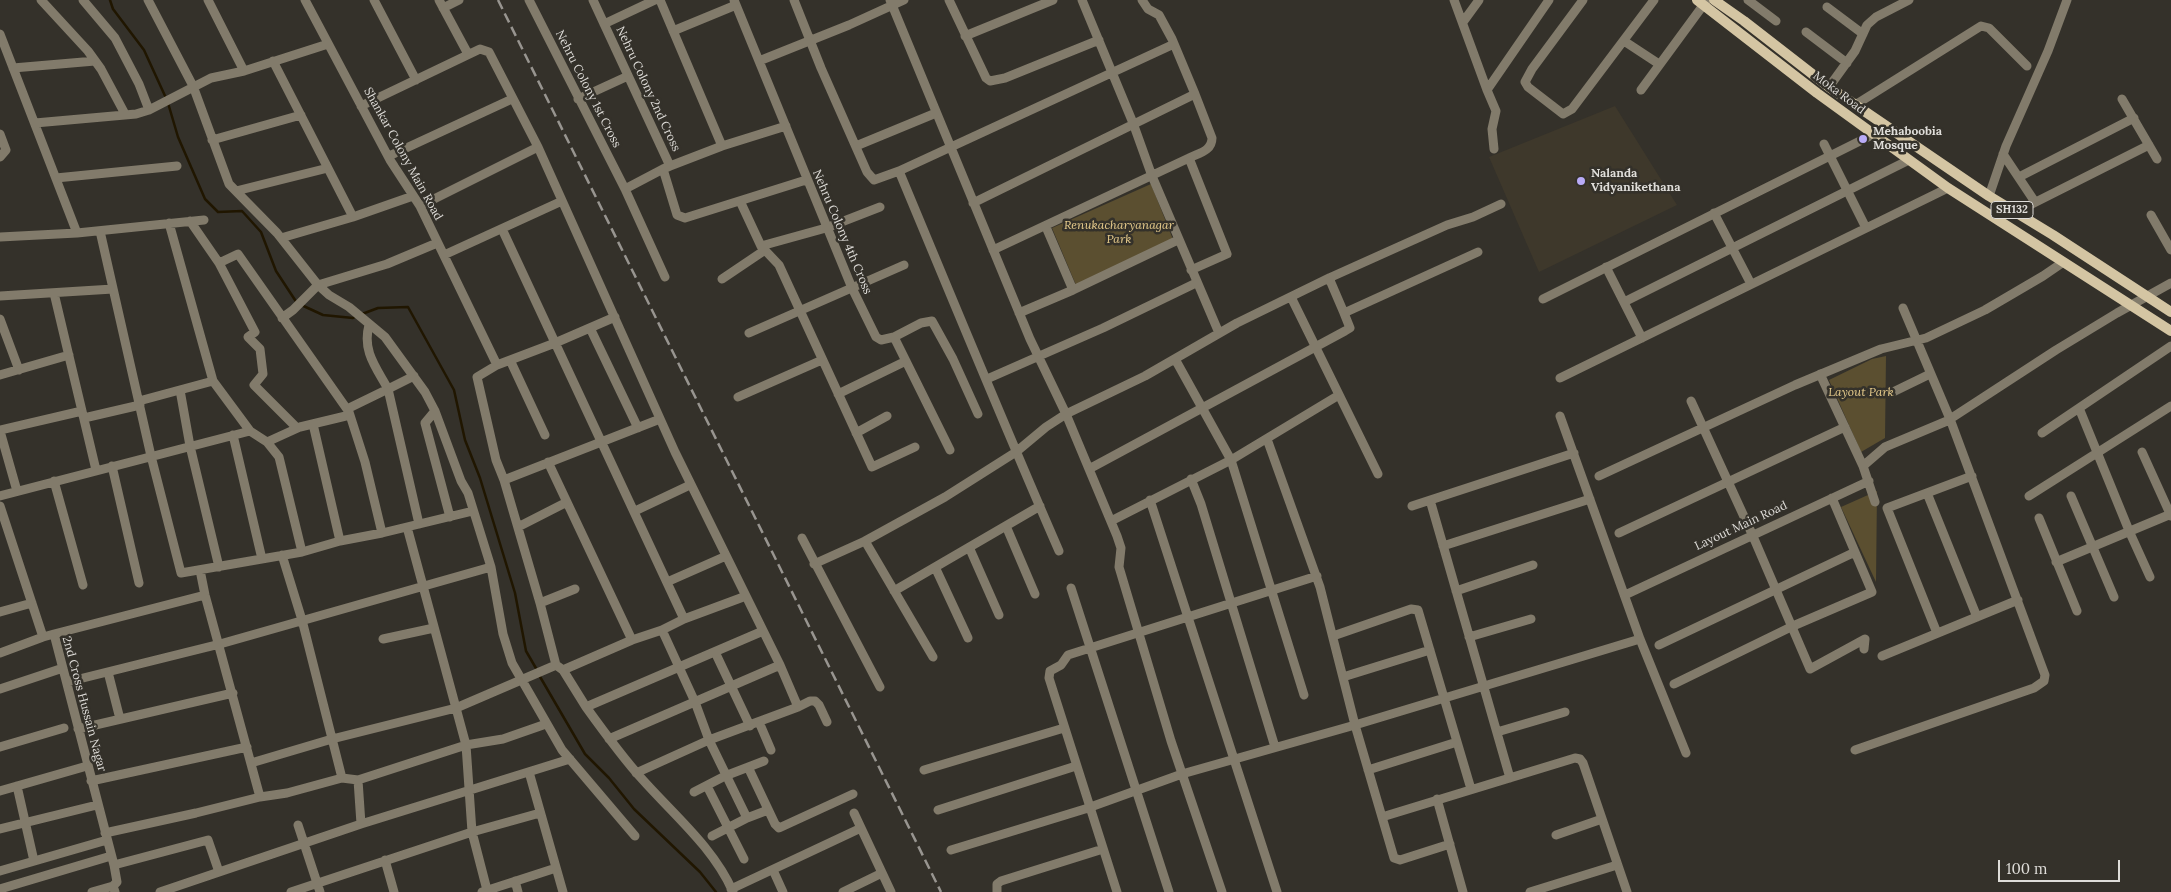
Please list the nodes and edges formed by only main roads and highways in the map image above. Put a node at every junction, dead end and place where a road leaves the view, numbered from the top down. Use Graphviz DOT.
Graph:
graph roads {
  1 [pos="1714,0"];
  2 [pos="1702,1"];
  3 [pos="2171,312"];
  4 [pos="2171,331"];
  1 -- 3 [label="main road, Moka Road / SH132"];
  2 -- 4 [label="main road, Moka Road / SH132"];
}
